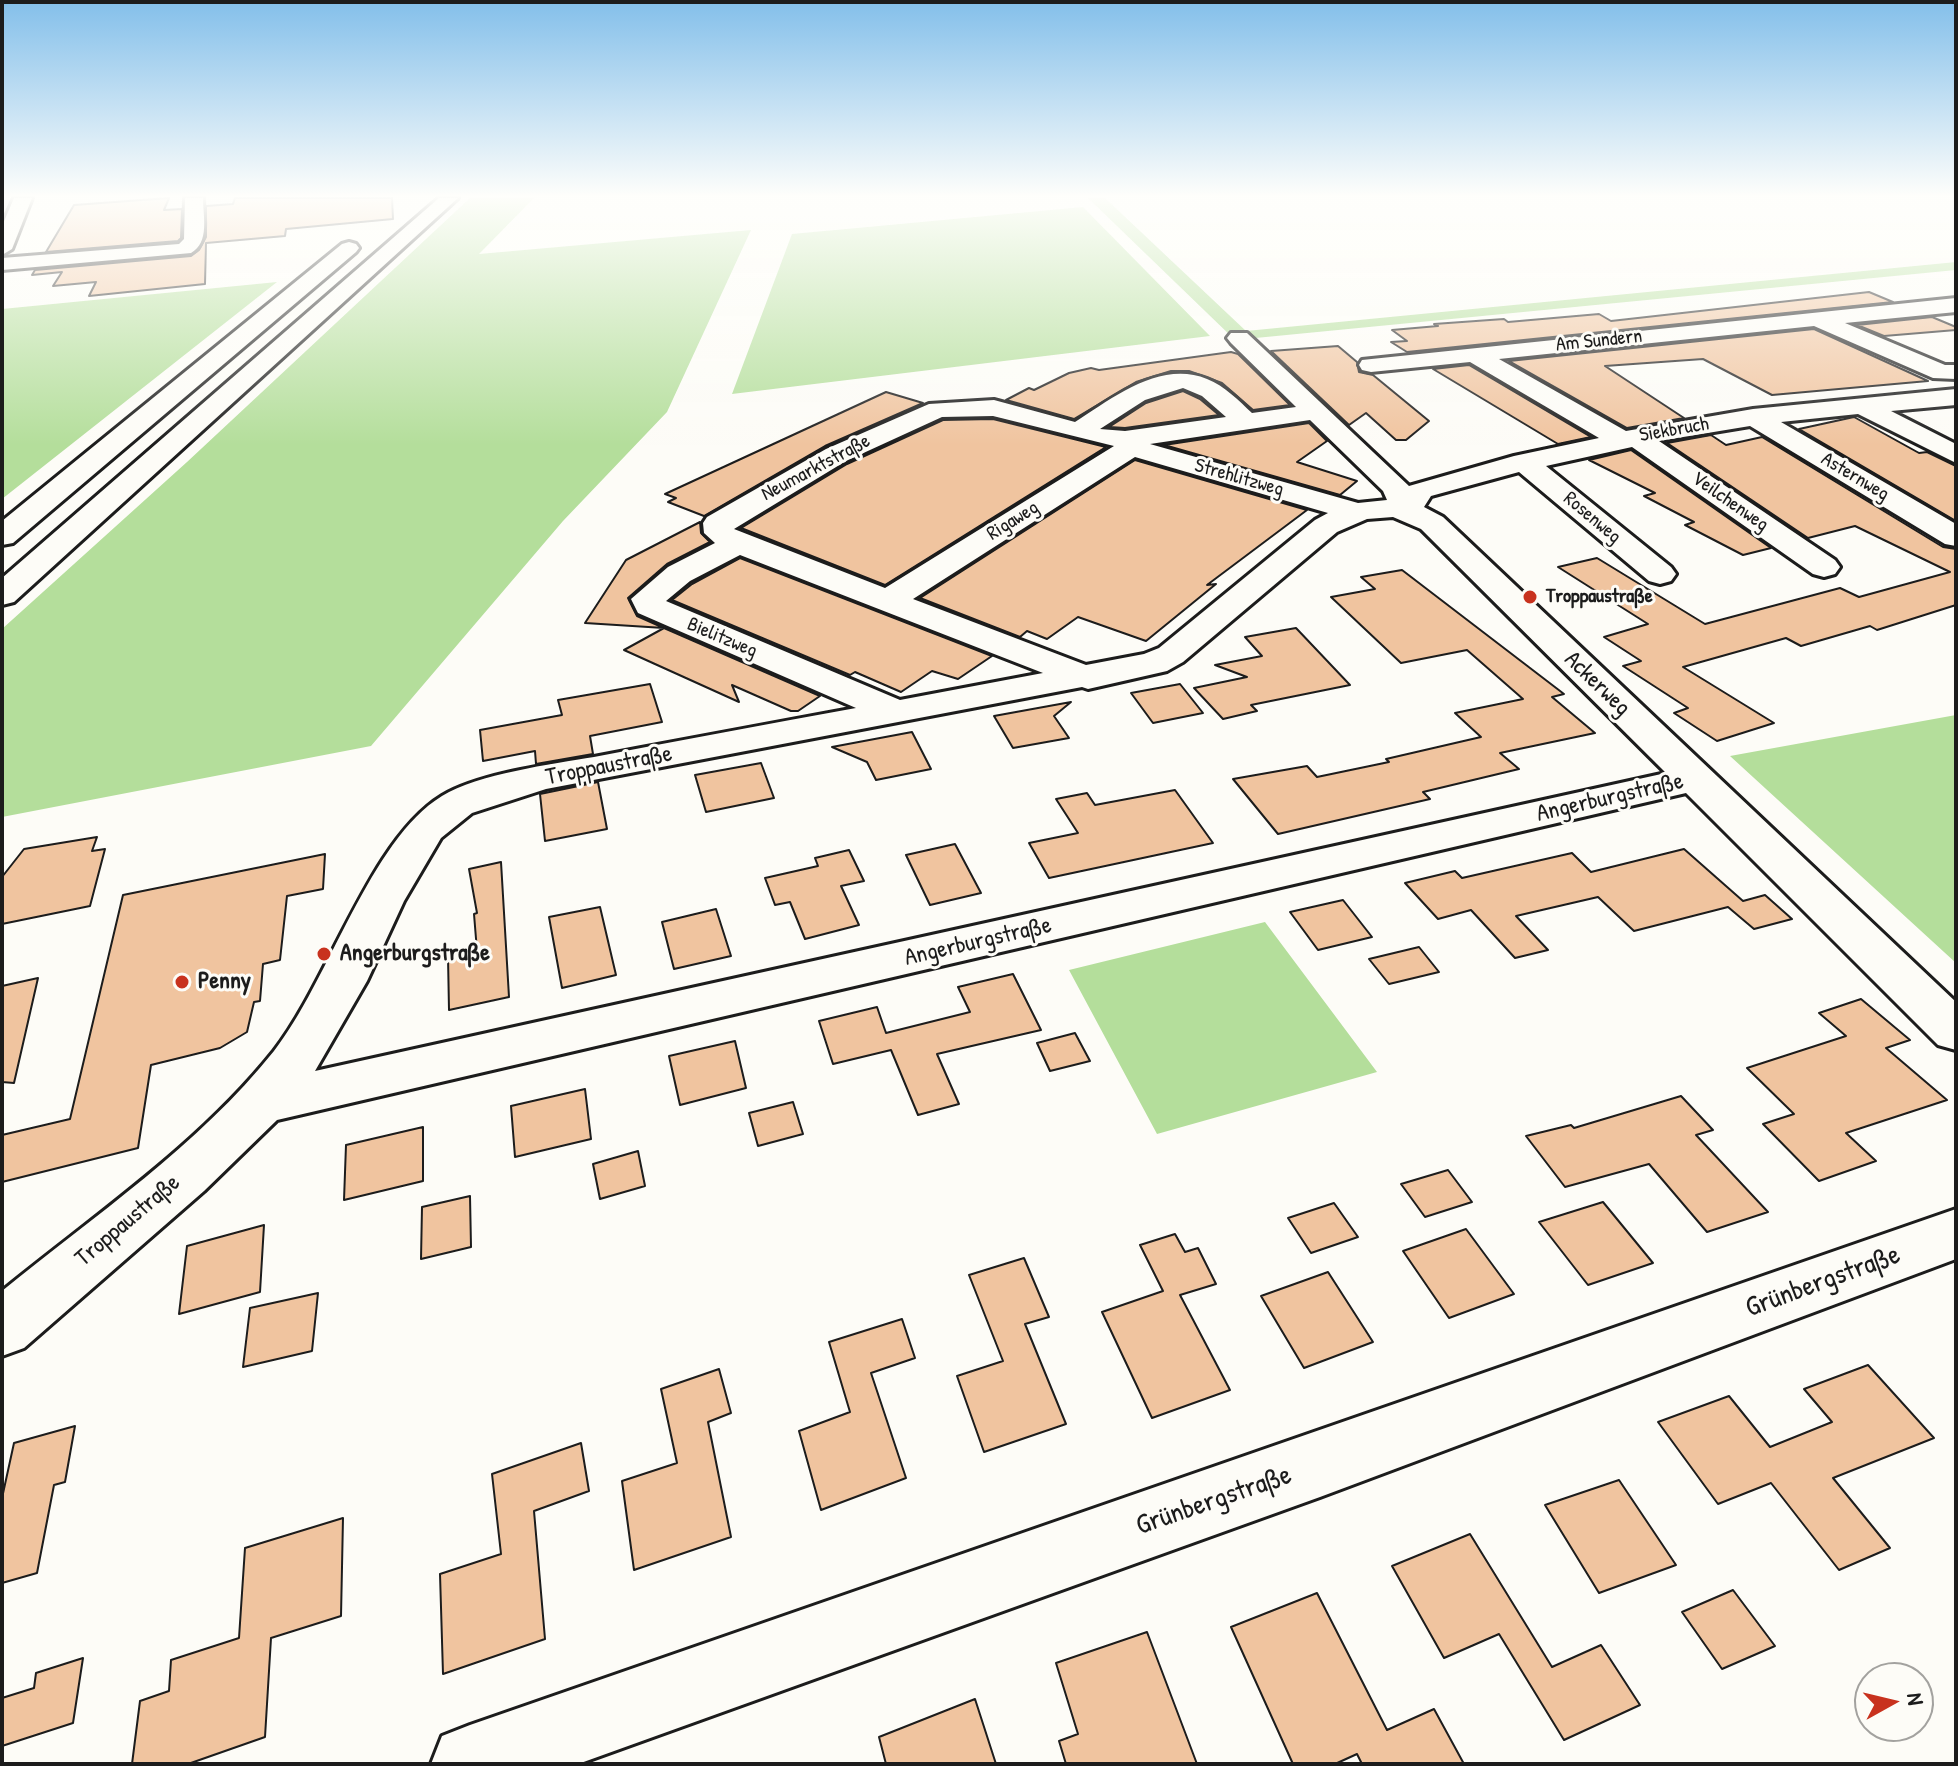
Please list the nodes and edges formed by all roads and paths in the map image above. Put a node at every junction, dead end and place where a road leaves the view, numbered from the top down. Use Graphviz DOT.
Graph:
graph roads {
  1 [pos="311,280"];
  2 [pos="356,280"];
  3 [pos="1956,305"];
  4 [pos="1819,320"];
  5 [pos="1239,338"];
  6 [pos="1475,355"];
  7 [pos="1371,365"];
  8 [pos="1951,375"];
  9 [pos="1956,397"];
  10 [pos="1861,405"];
  11 [pos="1315,412"];
  12 [pos="1753,417"];
  13 [pos="1247,422"];
  14 [pos="1079,431"];
  15 [pos="1629,438"];
  16 [pos="1125,439"];
  17 [pos="1956,455"];
  18 [pos="1524,462"];
  19 [pos="1408,510"];
  20 [pos="1356,512"];
  21 [pos="2,536"];
  22 [pos="1956,537"];
  23 [pos="738,543"];
  24 [pos="1824,567"];
  25 [pos="1660,574"];
  26 [pos="2,595"];
  27 [pos="889,600"];
  28 [pos="1088,678"];
  29 [pos="899,713"];
  30 [pos="1695,779"];
  31 [pos="1956,1032"];
  32 [pos="261,1103"];
  33 [pos="1956,1234"];
  34 [pos="2,1328"];
  35 [pos="470,1764"];
  1 -- 21 [label="main road"];
  2 -- 26 [label="main road"];
  3 -- 4 [label="main road, Am Sundern"];
  4 -- 6 [label="main road, Am Sundern"];
  4 -- 8 [label="main road, Am Sundern"];
  5 -- 11 [label="main road, Ackerweg"];
  6 -- 7 [label="main road, Am Sundern"];
  6 -- 15 [label="main road"];
  9 -- 10 [label="main road, Siekbruch"];
  10 -- 12 [label="main road, Siekbruch"];
  10 -- 17 [label="main road"];
  11 -- 13 [label="main road, Neumarktstraße"];
  11 -- 19 [label="main road, Ackerweg"];
  12 -- 15 [label="main road, Siekbruch"];
  12 -- 22 [label="main road, Asternweg"];
  13 -- 14 [label="main road"];
  13 -- 16 [label="main road, Neumarktstraße"];
  14 -- 16 [label="main road, Neumarktstraße"];
  14 -- 23 [label="main road, Neumarktstraße"];
  15 -- 18 [label="main road, Siekbruch"];
  15 -- 24 [label="main road, Veilchenweg"];
  16 -- 20 [label="main road, Strehlitzweg"];
  16 -- 27 [label="main road, Rigaweg"];
  18 -- 19 [label="main road, Siekbruch"];
  18 -- 25 [label="main road, Rosenweg"];
  19 -- 20 [label="main road, Troppaustraße"];
  19 -- 30 [label="main road, Ackerweg"];
  20 -- 28 [label="main road, Troppaustraße"];
  23 -- 27 [label="main road"];
  23 -- 29 [label="main road, Bielitzweg"];
  27 -- 28 [label="main road"];
  28 -- 29 [label="main road, Troppaustraße"];
  29 -- 32 [label="main road, Troppaustraße"];
  30 -- 31 [label="main road, Ackerweg"];
  30 -- 32 [label="main road, Angerburgstraße"];
  32 -- 34 [label="main road, Troppaustraße"];
  33 -- 35 [label="main road, Grünbergstraße"];
}
